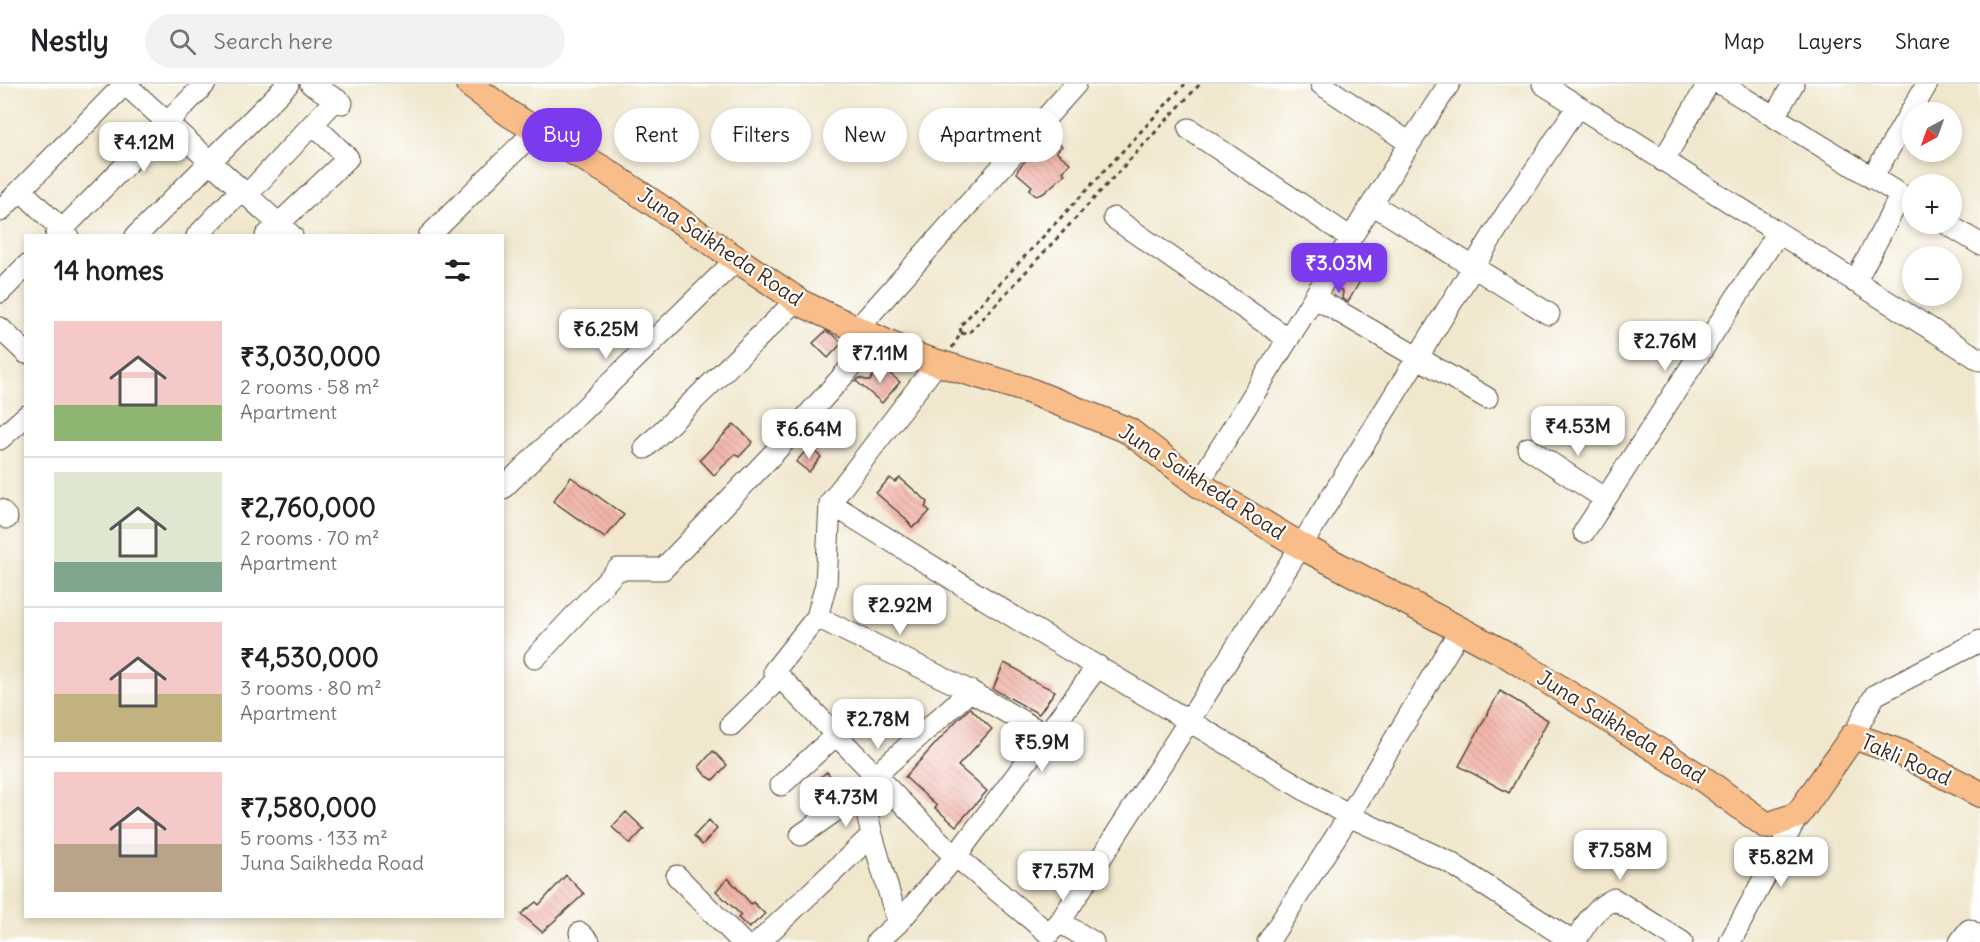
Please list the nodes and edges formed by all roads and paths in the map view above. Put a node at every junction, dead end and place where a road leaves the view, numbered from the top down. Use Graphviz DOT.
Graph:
graph roads {
  1 [pos="125,84"];
  2 [pos="205,84"];
  3 [pos="288,84"];
  4 [pos="311,84"];
  5 [pos="469,84"];
  6 [pos="1076,84"];
  7 [pos="1185,84"];
  8 [pos="1200,84"];
  9 [pos="1321,84"];
  10 [pos="1449,84"];
  11 [pos="1543,84"];
  12 [pos="1708,84"];
  13 [pos="1721,84"];
  14 [pos="1793,84"];
  15 [pos="1927,84"];
  16 [pos="1577,107"];
  17 [pos="1774,117"];
  18 [pos="167,122"];
  19 [pos="522,122"];
  20 [pos="313,124"];
  21 [pos="1189,129"];
  22 [pos="1410,143"];
  23 [pos="522,144"];
  24 [pos="1663,161"];
  25 [pos="591,162"];
  26 [pos="210,163"];
  27 [pos="1872,178"];
  28 [pos="21,190"];
  29 [pos="244,193"];
  30 [pos="1902,196"];
  31 [pos="1372,204"];
  32 [pos="1902,207"];
  33 [pos="0,211"];
  34 [pos="1114,218"];
  35 [pos="1962,230"];
  36 [pos="279,231"];
  37 [pos="62,233"];
  38 [pos="1778,233"];
  39 [pos="138,234"];
  40 [pos="198,234"];
  41 [pos="431,234"];
  42 [pos="1977,236"];
  43 [pos="1351,238"];
  44 [pos="736,259"];
  45 [pos="1473,267"];
  46 [pos="24,268"];
  47 [pos="1855,282"];
  48 [pos="0,292"];
  49 [pos="1314,297"];
  50 [pos="797,300"];
  51 [pos="1549,314"];
  52 [pos="0,328"];
  53 [pos="961,333"];
  54 [pos="867,334"];
  55 [pos="1287,339"];
  56 [pos="24,351"];
  57 [pos="1418,357"];
  58 [pos="1980,360"];
  59 [pos="939,364"];
  60 [pos="1487,398"];
  61 [pos="24,418"];
  62 [pos="0,439"];
  63 [pos="645,448"];
  64 [pos="1528,448"];
  65 [pos="1198,484"];
  66 [pos="504,487"];
  67 [pos="1605,499"];
  68 [pos="830,503"];
  69 [pos="1584,532"];
  70 [pos="1300,546"];
  71 [pos="818,617"];
  72 [pos="1460,630"];
  73 [pos="1980,641"];
  74 [pos="535,658"];
  75 [pos="1098,666"];
  76 [pos="780,677"];
  77 [pos="970,691"];
  78 [pos="1189,720"];
  79 [pos="731,725"];
  80 [pos="836,735"];
  81 [pos="1046,735"];
  82 [pos="1853,736"];
  83 [pos="868,781"];
  84 [pos="781,785"];
  85 [pos="1980,794"];
  86 [pos="1798,815"];
  87 [pos="1349,816"];
  88 [pos="801,835"];
  89 [pos="872,835"];
  90 [pos="956,856"];
  91 [pos="678,876"];
  92 [pos="898,923"];
  93 [pos="1050,932"];
  94 [pos="1980,937"];
  95 [pos="742,942"];
  96 [pos="759,942"];
  97 [pos="878,942"];
  98 [pos="1093,942"];
  99 [pos="1268,942"];
  100 [pos="1574,942"];
  101 [pos="1683,942"];
  102 [pos="1730,942"];
  103 [pos="1960,942"];
  1 -- 18 [label="street"];
  1 -- 28 [label="street"];
  2 -- 18 [label="street"];
  3 -- 26 [label="street"];
  4 -- 20 [label="street"];
  5 -- 19 [label="main road, Juna Saikheda Road"];
  6 -- 54 [label="street"];
  7 -- 53 [label="path"];
  8 -- 53 [label="path"];
  9 -- 22 [label="street"];
  10 -- 22 [label="street"];
  11 -- 16 [label="street"];
  12 -- 24 [label="street"];
  13 -- 17 [label="street"];
  14 -- 17 [label="street"];
  15 -- 27 [label="street"];
  16 -- 24 [label="street"];
  16 -- 45 [label="street"];
  17 -- 27 [label="street"];
  18 -- 26 [label="street"];
  18 -- 37 [label="street"];
  20 -- 29 [label="street"];
  20 -- 36 [label="street"];
  21 -- 43 [label="street"];
  22 -- 31 [label="street"];
  23 -- 41 [label="street"];
  24 -- 38 [label="street"];
  25 -- 44 [label="main road, Juna Saikheda Road"];
  26 -- 29 [label="street"];
  26 -- 39 [label="street"];
  27 -- 30 [label="street"];
  28 -- 33 [label="street"];
  28 -- 37 [label="street"];
  29 -- 36 [label="street"];
  29 -- 40 [label="street"];
  31 -- 43 [label="street"];
  31 -- 45 [label="street"];
  32 -- 47 [label="street"];
  34 -- 55 [label="street"];
  35 -- 42 [label="street"];
  38 -- 47 [label="street"];
  38 -- 67 [label="street"];
  43 -- 49 [label="street"];
  44 -- 50 [label="main road, Juna Saikheda Road"];
  44 -- 66 [label="street"];
  45 -- 51 [label="street"];
  45 -- 57 [label="street"];
  46 -- 48 [label="street"];
  47 -- 58 [label="street"];
  49 -- 55 [label="street"];
  49 -- 57 [label="street"];
  50 -- 54 [label="main road, Juna Saikheda Road"];
  50 -- 63 [label="street"];
  52 -- 56 [label="street"];
  53 -- 59 [label="path"];
  54 -- 59 [label="main road, Juna Saikheda Road"];
  54 -- 74 [label="street"];
  55 -- 65 [label="street"];
  57 -- 60 [label="street"];
  57 -- 70 [label="street"];
  59 -- 65 [label="main road, Juna Saikheda Road"];
  59 -- 68 [label="street"];
  61 -- 62 [label="street"];
  64 -- 67 [label="street"];
  65 -- 70 [label="main road, Juna Saikheda Road"];
  67 -- 69 [label="street"];
  68 -- 71 [label="street"];
  68 -- 75 [label="street"];
  70 -- 72 [label="main road, Juna Saikheda Road"];
  70 -- 78 [label="street"];
  71 -- 76 [label="street"];
  71 -- 77 [label="street"];
  72 -- 86 [label="main road, Juna Saikheda Road"];
  72 -- 87 [label="street"];
  73 -- 82 [label="street"];
  75 -- 78 [label="street"];
  75 -- 81 [label="street"];
  76 -- 79 [label="street"];
  76 -- 80 [label="street"];
  77 -- 81 [label="street"];
  77 -- 83 [label="street"];
  78 -- 87 [label="street"];
  78 -- 93 [label="street"];
  80 -- 83 [label="street"];
  80 -- 84 [label="street"];
  81 -- 90 [label="street"];
  82 -- 85 [label="main road, Takli Road"];
  82 -- 86 [label="main road, Takli Road"];
  83 -- 88 [label="street"];
  83 -- 89 [label="street"];
  83 -- 90 [label="street"];
  86 -- 102 [label="street"];
  87 -- 99 [label="street"];
  87 -- 100 [label="street"];
  89 -- 92 [label="street"];
  89 -- 96 [label="street"];
  90 -- 92 [label="street"];
  90 -- 93 [label="street"];
  91 -- 95 [label="street"];
  92 -- 97 [label="street"];
  93 -- 98 [label="street"];
  94 -- 103 [label="street"];
  100 -- 101 [label="street"];
}
